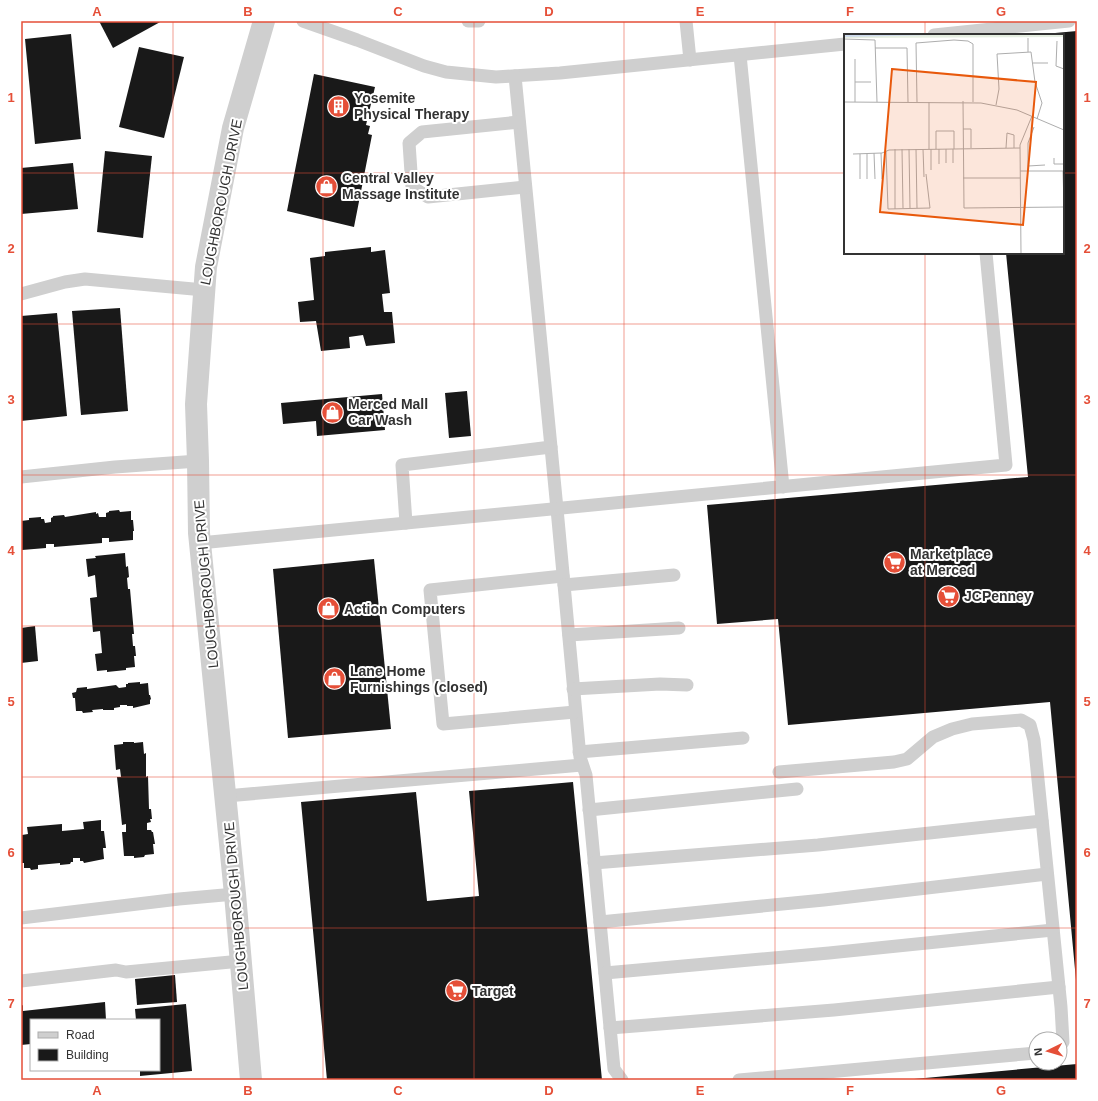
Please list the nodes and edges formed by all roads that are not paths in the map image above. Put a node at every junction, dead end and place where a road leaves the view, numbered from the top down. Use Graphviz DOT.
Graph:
graph roads {
  1 [pos="264,21"];
  2 [pos="303,21"];
  3 [pos="468,21"];
  4 [pos="479,21"];
  5 [pos="686,21"];
  6 [pos="1069,21"];
  7 [pos="965,29"];
  8 [pos="939,34"];
  9 [pos="844,44"];
  10 [pos="740,55"];
  11 [pos="690,60"];
  12 [pos="515,76"];
  13 [pos="519,122"];
  14 [pos="525,187"];
  15 [pos="986,254"];
  16 [pos="204,290"];
  17 [pos="21,294"];
  18 [pos="551,447"];
  19 [pos="198,461"];
  20 [pos="21,477"];
  21 [pos="783,487"];
  22 [pos="557,509"];
  23 [pos="406,523"];
  24 [pos="200,543"];
  25 [pos="674,575"];
  26 [pos="564,581"];
  27 [pos="680,628"];
  28 [pos="569,635"];
  29 [pos="687,684"];
  30 [pos="573,688"];
  31 [pos="575,712"];
  32 [pos="743,738"];
  33 [pos="581,759"];
  34 [pos="779,772"];
  35 [pos="797,789"];
  36 [pos="226,796"];
  37 [pos="589,810"];
  38 [pos="1042,821"];
  39 [pos="594,863"];
  40 [pos="1047,874"];
  41 [pos="235,894"];
  42 [pos="21,918"];
  43 [pos="600,922"];
  44 [pos="1053,930"];
  45 [pos="241,961"];
  46 [pos="605,973"];
  47 [pos="21,981"];
  48 [pos="1059,987"];
  49 [pos="610,1028"];
  50 [pos="1063,1031"];
  51 [pos="1028,1054"];
  52 [pos="251,1080"];
  53 [pos="622,1080"];
  54 [pos="739,1080"];
  1 -- 16 [label="street, LOUGHBOROUGH DRIVE"];
  2 -- 12 [label="lane"];
  3 -- 4 [label="lane"];
  5 -- 11 [label="lane"];
  6 -- 7 [label="lane"];
  7 -- 8 [label="lane"];
  9 -- 10 [label="lane"];
  10 -- 11 [label="lane"];
  10 -- 21 [label="lane"];
  11 -- 12 [label="lane"];
  12 -- 13 [label="lane"];
  13 -- 14 [label="lane"];
  13 -- 14 [label="lane"];
  14 -- 18 [label="lane"];
  15 -- 21 [label="lane"];
  16 -- 17 [label="lane"];
  16 -- 19 [label="street, LOUGHBOROUGH DRIVE"];
  18 -- 22 [label="lane"];
  18 -- 23 [label="lane"];
  19 -- 20 [label="lane"];
  19 -- 24 [label="street, LOUGHBOROUGH DRIVE"];
  21 -- 22 [label="lane"];
  22 -- 23 [label="lane"];
  22 -- 26 [label="lane"];
  23 -- 24 [label="lane"];
  24 -- 36 [label="street, LOUGHBOROUGH DRIVE"];
  25 -- 26 [label="lane"];
  26 -- 28 [label="lane"];
  26 -- 31 [label="lane"];
  27 -- 28 [label="lane"];
  28 -- 30 [label="lane"];
  29 -- 30 [label="lane"];
  30 -- 31 [label="lane"];
  31 -- 33 [label="lane"];
  32 -- 33 [label="lane"];
  33 -- 36 [label="lane"];
  33 -- 37 [label="lane"];
  34 -- 38 [label="lane"];
  35 -- 37 [label="lane"];
  36 -- 41 [label="street, LOUGHBOROUGH DRIVE"];
  37 -- 39 [label="lane"];
  38 -- 39 [label="lane"];
  38 -- 40 [label="lane"];
  39 -- 43 [label="lane"];
  40 -- 43 [label="lane"];
  40 -- 44 [label="lane"];
  41 -- 42 [label="lane"];
  41 -- 45 [label="street, LOUGHBOROUGH DRIVE"];
  43 -- 46 [label="lane"];
  44 -- 46 [label="lane"];
  44 -- 48 [label="lane"];
  45 -- 47 [label="lane"];
  45 -- 52 [label="street, LOUGHBOROUGH DRIVE"];
  46 -- 49 [label="lane"];
  48 -- 49 [label="lane"];
  48 -- 50 [label="lane"];
  49 -- 53 [label="lane"];
  51 -- 54 [label="lane"];
}
